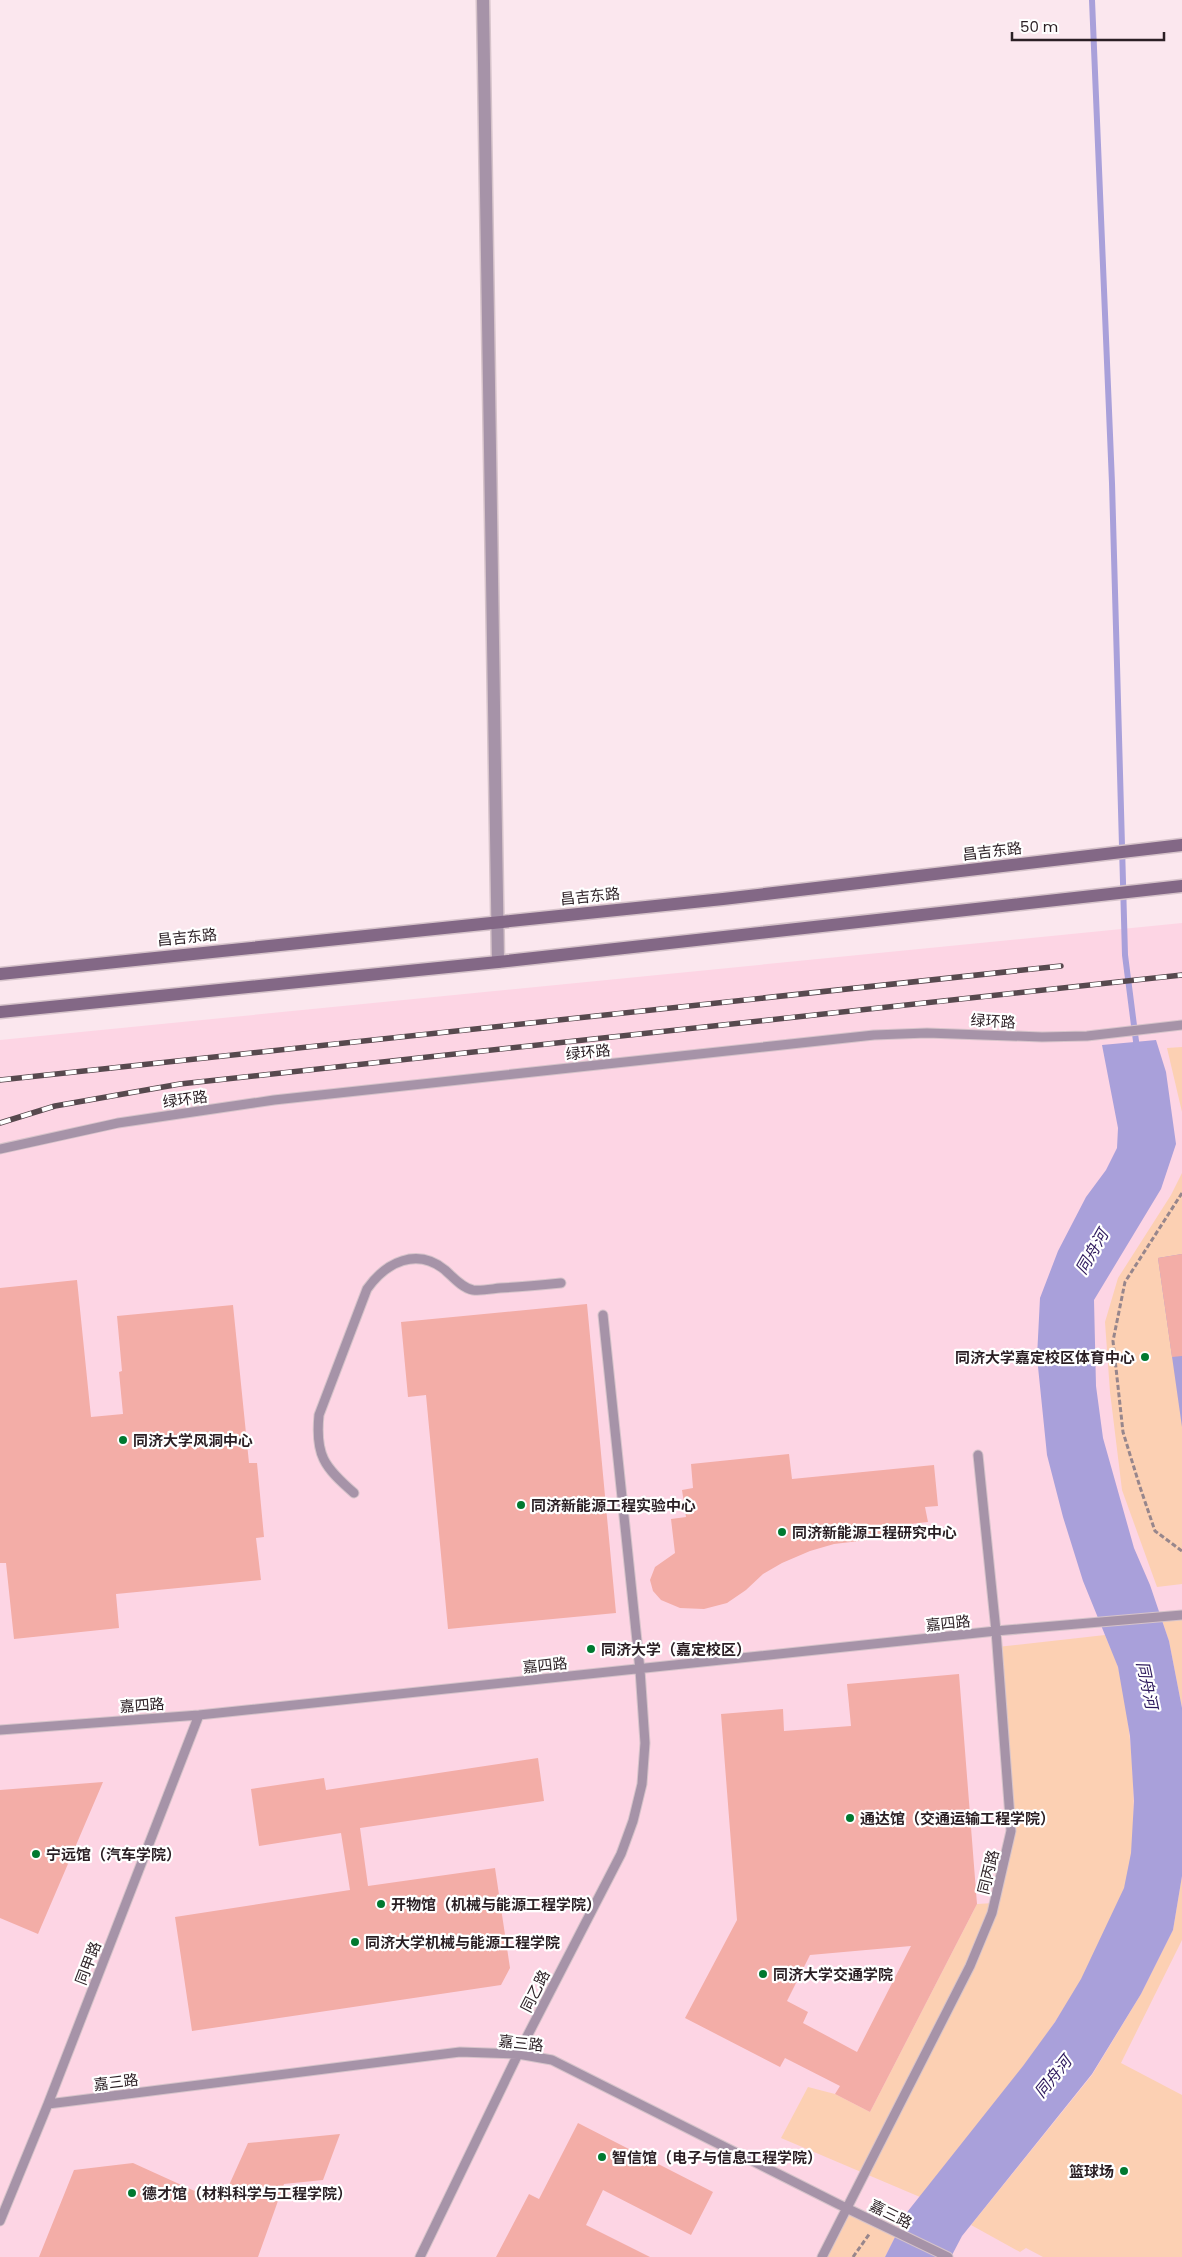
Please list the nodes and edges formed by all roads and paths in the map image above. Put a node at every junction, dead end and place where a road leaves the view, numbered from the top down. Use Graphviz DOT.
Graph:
graph roads {
  1 [pos="483,0"];
  2 [pos="1176,846"];
  3 [pos="1179,886"];
  4 [pos="497,922"];
  5 [pos="498,962"];
  6 [pos="0,974"];
  7 [pos="0,1012"];
  8 [pos="1182,1025"];
  9 [pos="0,1149"];
  10 [pos="1182,1193"];
  11 [pos="561,1284"];
  12 [pos="603,1314"];
  13 [pos="978,1455"];
  14 [pos="354,1493"];
  15 [pos="1182,1551"];
  16 [pos="1182,1615"];
  17 [pos="996,1631"];
  18 [pos="640,1670"];
  19 [pos="199,1715"];
  20 [pos="0,1730"];
  21 [pos="518,2054"];
  22 [pos="48,2104"];
  23 [pos="847,2208"];
  24 [pos="0,2221"];
  25 [pos="877,2222"];
  26 [pos="420,2257"];
  27 [pos="822,2257"];
  28 [pos="852,2257"];
  29 [pos="948,2257"];
  1 -- 4 [label="street"];
  2 -- 4 [label="street, 昌吉东路"];
  3 -- 5 [label="street"];
  4 -- 5 [label="street"];
  4 -- 6 [label="street, 昌吉东路"];
  5 -- 7 [label="street"];
  8 -- 9 [label="lane, 绿环路"];
  10 -- 15 [label="path"];
  11 -- 14 [label="lane"];
  12 -- 18 [label="lane, 同乙路"];
  13 -- 17 [label="lane, 同丙路"];
  16 -- 17 [label="lane, 嘉四路"];
  17 -- 18 [label="lane, 嘉四路"];
  17 -- 23 [label="lane, 同丙路"];
  18 -- 19 [label="lane, 嘉四路"];
  18 -- 21 [label="lane, 同乙路"];
  19 -- 20 [label="lane, 嘉四路"];
  19 -- 22 [label="lane, 同甲路"];
  21 -- 22 [label="lane, 嘉三路"];
  21 -- 23 [label="lane, 嘉三路"];
  21 -- 26 [label="lane, 同乙路"];
  22 -- 24 [label="lane, 同甲路"];
  23 -- 25 [label="lane, 嘉三路"];
  23 -- 27 [label="lane, 同丙路"];
  25 -- 28 [label="path"];
  25 -- 29 [label="lane, 嘉三路"];
}
